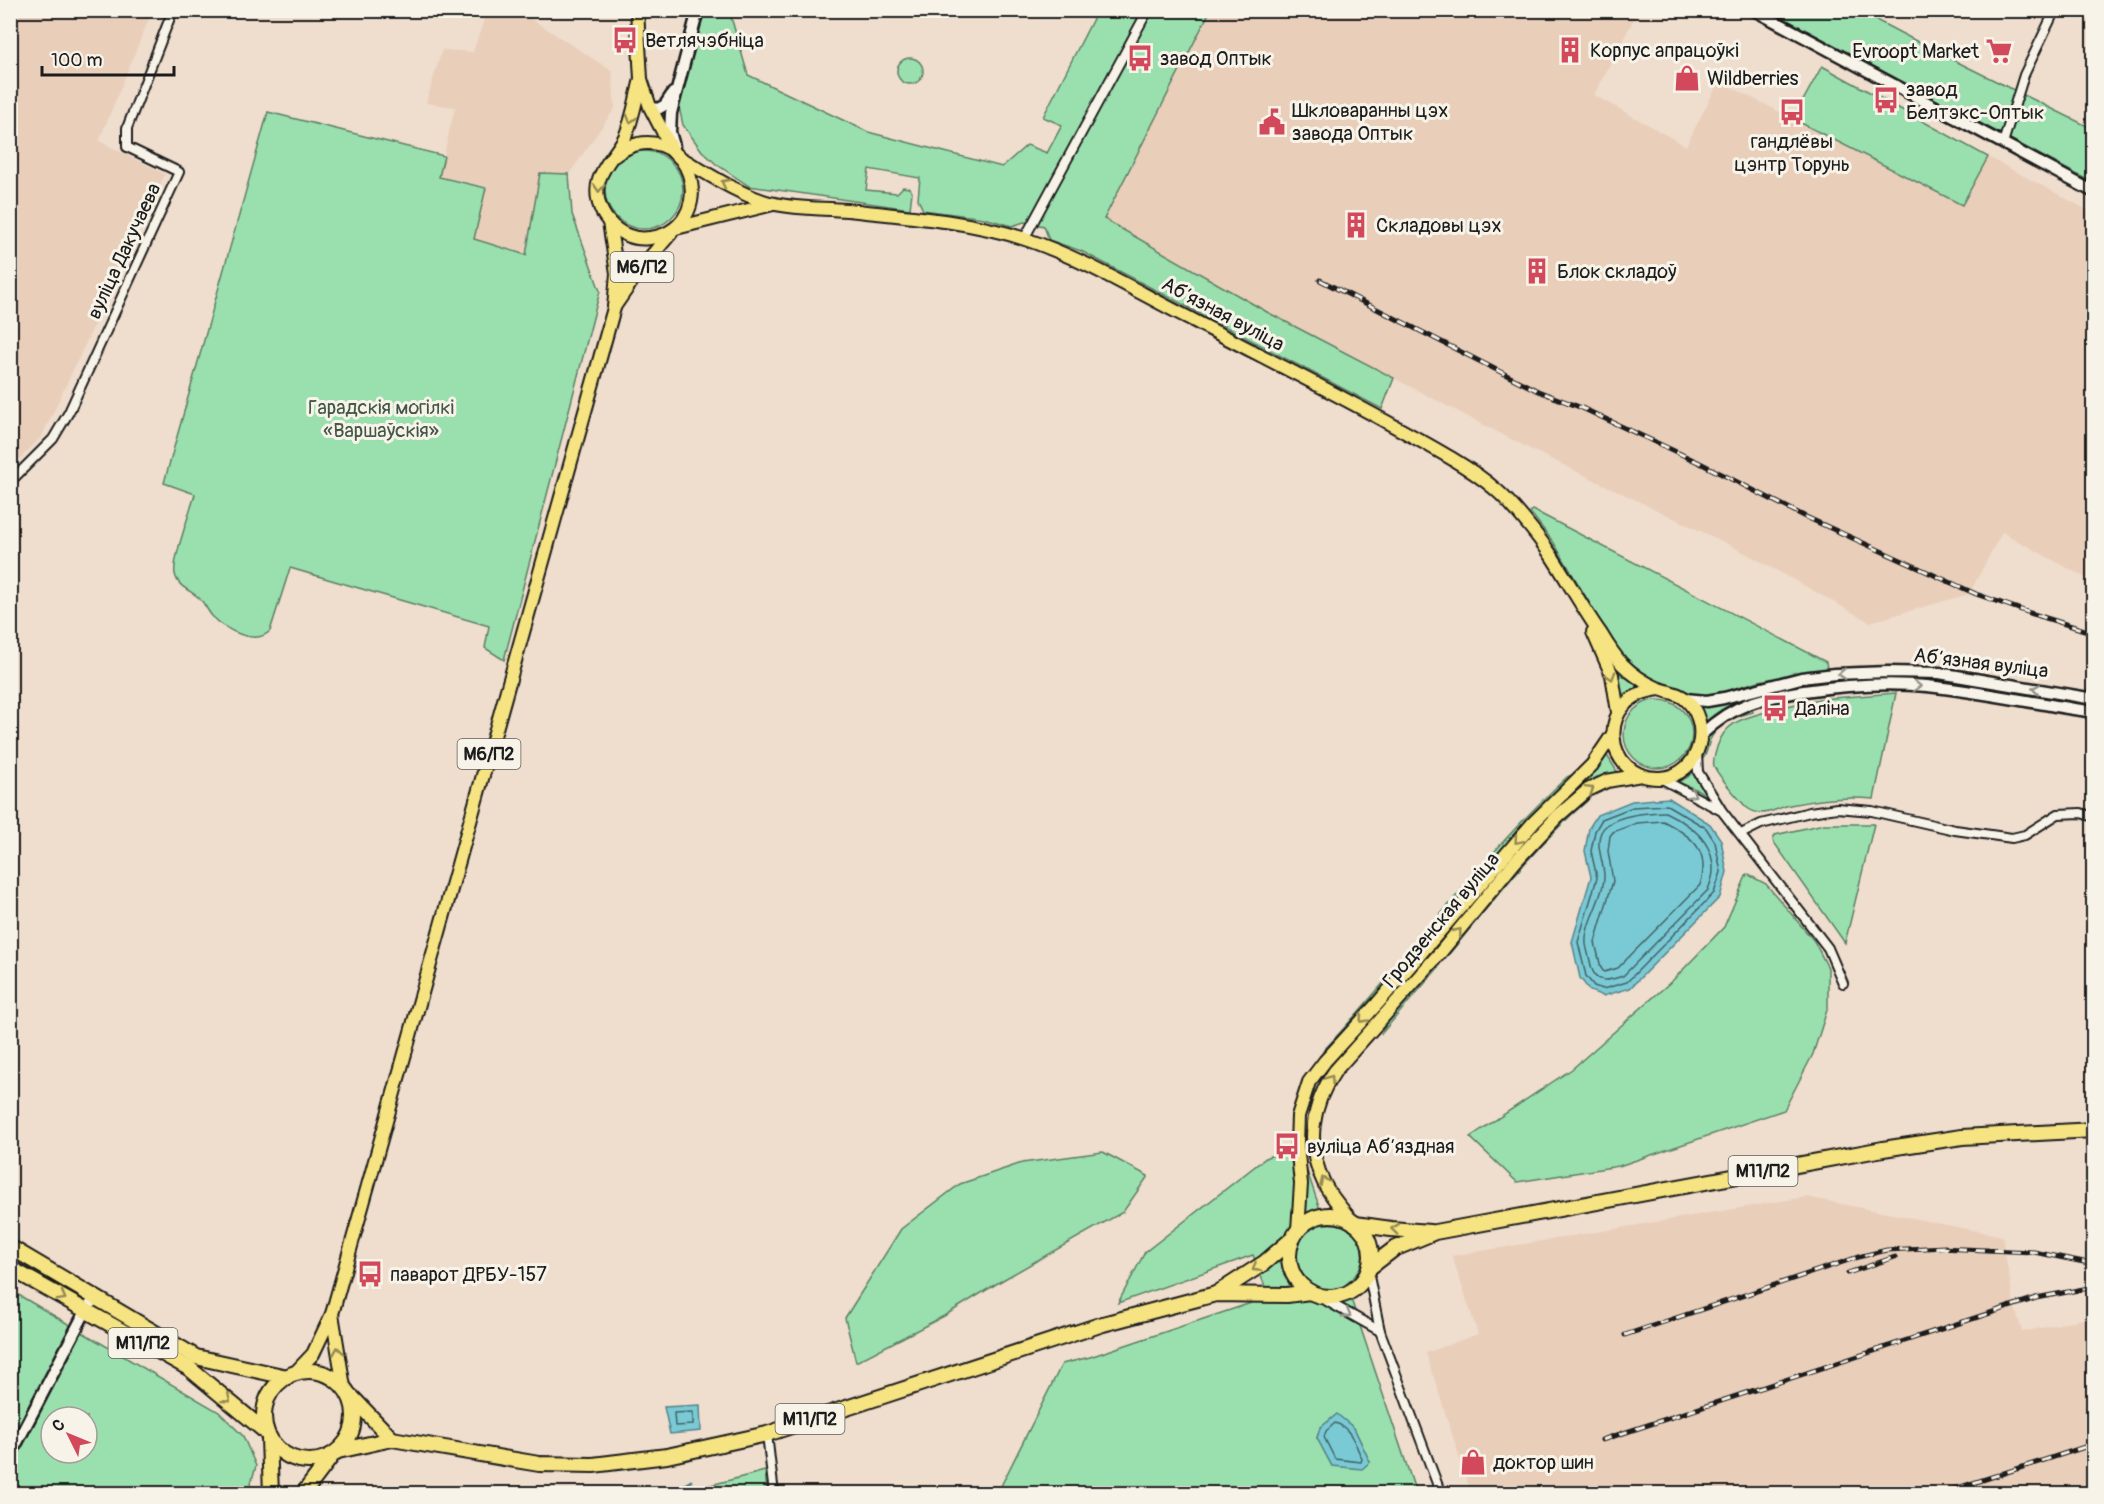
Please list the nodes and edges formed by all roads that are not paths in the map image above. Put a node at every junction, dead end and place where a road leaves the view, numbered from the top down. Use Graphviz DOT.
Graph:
graph roads {
  1 [pos="173,10"];
  2 [pos="698,10"];
  3 [pos="1148,10"];
  4 [pos="1754,10"];
  5 [pos="2055,10"];
  6 [pos="636,12"];
  7 [pos="681,77"];
  8 [pos="641,79"];
  9 [pos="650,107"];
  10 [pos="2002,143"];
  11 [pos="676,155"];
  12 [pos="614,156"];
  13 [pos="2094,192"];
  14 [pos="773,204"];
  15 [pos="609,222"];
  16 [pos="675,229"];
  17 [pos="1024,239"];
  18 [pos="614,308"];
  19 [pos="10,482"];
  20 [pos="1580,604"];
  21 [pos="1660,689"];
  22 [pos="1685,699"];
  23 [pos="2094,699"];
  24 [pos="1618,712"];
  25 [pos="2094,712"];
  26 [pos="1613,734"];
  27 [pos="1702,734"];
  28 [pos="1697,754"];
  29 [pos="1641,775"];
  30 [pos="1661,778"];
  31 [pos="1722,811"];
  32 [pos="2094,817"];
  33 [pos="1741,834"];
  34 [pos="1843,983"];
  35 [pos="2094,1130"];
  36 [pos="1354,1222"];
  37 [pos="1435,1232"];
  38 [pos="1295,1234"];
  39 [pos="10,1247"];
  40 [pos="10,1268"];
  41 [pos="1369,1270"];
  42 [pos="1313,1293"];
  43 [pos="1216,1294"];
  44 [pos="99,1298"];
  45 [pos="86,1310"];
  46 [pos="332,1314"];
  47 [pos="1380,1331"];
  48 [pos="290,1375"];
  49 [pos="346,1391"];
  50 [pos="767,1434"];
  51 [pos="268,1435"];
  52 [pos="392,1439"];
  53 [pos="335,1454"];
  54 [pos="10,1456"];
  55 [pos="271,1494"];
  56 [pos="303,1494"];
  57 [pos="774,1494"];
  58 [pos="1441,1494"];
  1 -- 19 [label="street, вуліца Дакучаева"];
  2 -- 7 [label="street"];
  3 -- 17 [label="street"];
  4 -- 10 [label="street"];
  5 -- 10 [label="street"];
  6 -- 8 [label="main road, М6/П2"];
  7 -- 9 [label="street"];
  7 -- 11 [label="street"];
  8 -- 9 [label="main road, М6/П2"];
  8 -- 12 [label="main road, М6/П2, one-way"];
  9 -- 11 [label="main road, М6/П2"];
  10 -- 13 [label="street"];
  11 -- 12 [label="main road"];
  14 -- 11 [label="main road, Абʼязная вуліца, one-way"];
  11 -- 16 [label="main road, М6/П2"];
  12 -- 15 [label="main road, М6/П2, one-way"];
  14 -- 16 [label="main road, Абʼязная вуліца"];
  14 -- 17 [label="main road, Абʼязная вуліца"];
  15 -- 16 [label="main road, М6/П2"];
  15 -- 18 [label="main road, М6/П2"];
  16 -- 18 [label="main road, М6/П2"];
  17 -- 20 [label="main road, Абʼязная вуліца"];
  18 -- 46 [label="main road, М6/П2"];
  20 -- 21 [label="main road, Абʼязная вуліца"];
  20 -- 24 [label="main road, Абʼязная вуліца, one-way"];
  21 -- 22 [label="main road, Абʼязная вуліца"];
  21 -- 24 [label="main road"];
  23 -- 22 [label="street, Абʼязная вуліца, one-way"];
  22 -- 27 [label="main road"];
  24 -- 26 [label="main road, Абʼязная вуліца"];
  27 -- 25 [label="street, Абʼязная вуліца, one-way"];
  26 -- 29 [label="main road"];
  26 -- 38 [label="main road, Гродзенская вуліца, one-way"];
  27 -- 28 [label="main road"];
  28 -- 30 [label="main road"];
  28 -- 31 [label="street"];
  29 -- 30 [label="main road"];
  36 -- 29 [label="main road, Гродзенская вуліца, one-way"];
  30 -- 31 [label="street, one-way"];
  31 -- 33 [label="street"];
  32 -- 33 [label="street"];
  33 -- 34 [label="street"];
  35 -- 37 [label="highway, М11/П2"];
  37 -- 36 [label="highway, М11/П2, one-way"];
  36 -- 38 [label="highway, М11/П2"];
  36 -- 41 [label="highway"];
  37 -- 41 [label="highway, М11/П2"];
  38 -- 42 [label="highway"];
  38 -- 43 [label="highway, М11/П2, one-way"];
  39 -- 44 [label="highway, М11/П2"];
  40 -- 45 [label="highway, М11/П2, one-way"];
  41 -- 42 [label="highway, М11/П2"];
  41 -- 47 [label="street"];
  42 -- 43 [label="highway, М11/П2"];
  42 -- 47 [label="street, one-way"];
  43 -- 50 [label="highway, М11/П2"];
  44 -- 45 [label="street"];
  44 -- 48 [label="highway, М11/П2"];
  45 -- 51 [label="highway, М11/П2, one-way"];
  45 -- 54 [label="street"];
  46 -- 48 [label="main road, М6/П2"];
  49 -- 46 [label="main road, М6/П2, one-way"];
  47 -- 58 [label="street"];
  48 -- 49 [label="highway, М11/П2"];
  48 -- 51 [label="highway"];
  49 -- 52 [label="highway, М11/П2"];
  49 -- 53 [label="highway"];
  50 -- 52 [label="highway, М11/П2"];
  50 -- 57 [label="street"];
  51 -- 53 [label="highway, М11/П2"];
  51 -- 55 [label="highway"];
  52 -- 53 [label="highway, М11/П2"];
  53 -- 56 [label="highway"];
}
